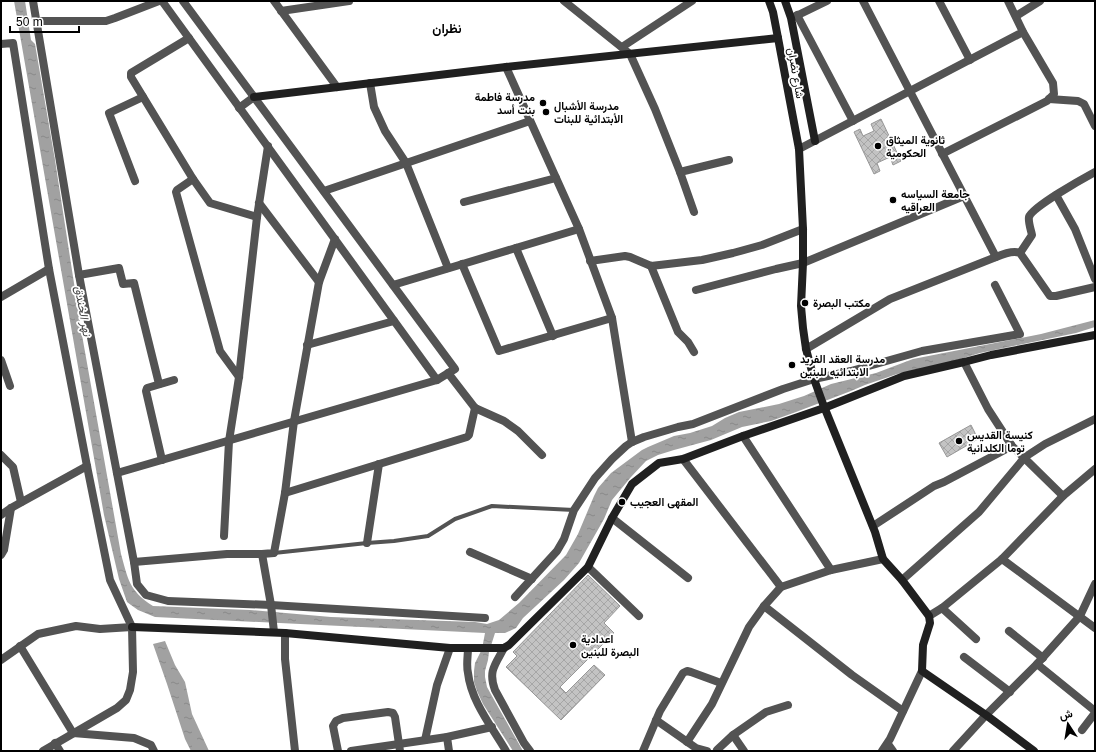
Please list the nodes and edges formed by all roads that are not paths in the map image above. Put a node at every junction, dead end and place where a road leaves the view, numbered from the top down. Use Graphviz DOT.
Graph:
graph roads {
  1 [pos="33,1"];
  2 [pos="161,1"];
  3 [pos="183,1"];
  4 [pos="274,1"];
  5 [pos="349,1"];
  6 [pos="564,1"];
  7 [pos="692,1"];
  8 [pos="769,1"];
  9 [pos="785,1"];
  10 [pos="827,1"];
  11 [pos="863,1"];
  12 [pos="939,1"];
  13 [pos="1008,1"];
  14 [pos="1040,1"];
  15 [pos="281,11"];
  16 [pos="1016,16"];
  17 [pos="794,17"];
  18 [pos="37,21"];
  19 [pos="1024,32"];
  20 [pos="189,38"];
  21 [pos="778,38"];
  22 [pos="1,44"];
  23 [pos="622,47"];
  24 [pos="630,54"];
  25 [pos="970,60"];
  26 [pos="506,67"];
  27 [pos="370,83"];
  28 [pos="337,87"];
  29 [pos="910,91"];
  30 [pos="143,97"];
  31 [pos="254,97"];
  32 [pos="1049,99"];
  33 [pos="239,108"];
  34 [pos="530,121"];
  35 [pos="853,121"];
  36 [pos="1095,126"];
  37 [pos="815,141"];
  38 [pos="268,146"];
  39 [pos="799,150"];
  40 [pos="942,154"];
  41 [pos="729,160"];
  42 [pos="406,162"];
  43 [pos="680,172"];
  44 [pos="1095,172"];
  45 [pos="556,178"];
  46 [pos="194,179"];
  47 [pos="135,181"];
  48 [pos="324,191"];
  49 [pos="1056,195"];
  50 [pos="964,196"];
  51 [pos="464,202"];
  52 [pos="259,203"];
  53 [pos="694,212"];
  54 [pos="257,217"];
  55 [pos="579,229"];
  56 [pos="803,229"];
  57 [pos="335,239"];
  58 [pos="516,248"];
  59 [pos="1020,253"];
  60 [pos="996,257"];
  61 [pos="590,261"];
  62 [pos="803,263"];
  63 [pos="462,264"];
  64 [pos="651,266"];
  65 [pos="448,268"];
  66 [pos="49,269"];
  67 [pos="79,275"];
  68 [pos="1095,279"];
  69 [pos="319,282"];
  70 [pos="393,285"];
  71 [pos="995,285"];
  72 [pos="1095,287"];
  73 [pos="696,290"];
  74 [pos="1,297"];
  75 [pos="612,318"];
  76 [pos="394,321"];
  77 [pos="1095,335"];
  78 [pos="553,336"];
  79 [pos="307,345"];
  80 [pos="806,349"];
  81 [pos="694,352"];
  82 [pos="1,360"];
  83 [pos="964,362"];
  84 [pos="452,371"];
  85 [pos="239,377"];
  86 [pos="174,380"];
  87 [pos="437,380"];
  88 [pos="815,381"];
  89 [pos="159,384"];
  90 [pos="10,386"];
  91 [pos="823,406"];
  92 [pos="475,408"];
  93 [pos="1095,419"];
  94 [pos="294,421"];
  95 [pos="743,436"];
  96 [pos="229,441"];
  97 [pos="632,442"];
  98 [pos="1012,446"];
  99 [pos="1,455"];
  100 [pos="542,455"];
  101 [pos="1025,457"];
  102 [pos="683,459"];
  103 [pos="162,460"];
  104 [pos="379,464"];
  105 [pos="87,466"];
  106 [pos="1095,469"];
  107 [pos="117,473"];
  108 [pos="285,493"];
  109 [pos="1064,496"];
  110 [pos="21,502"];
  111 [pos="11,508"];
  112 [pos="574,510"];
  113 [pos="1,515"];
  114 [pos="612,518"];
  115 [pos="873,526"];
  116 [pos="224,536"];
  117 [pos="367,543"];
  118 [pos="470,552"];
  119 [pos="274,553"];
  120 [pos="262,554"];
  121 [pos="1,555"];
  122 [pos="883,559"];
  123 [pos="1002,559"];
  124 [pos="134,562"];
  125 [pos="588,567"];
  126 [pos="831,570"];
  127 [pos="688,578"];
  128 [pos="532,579"];
  129 [pos="902,580"];
  130 [pos="1095,584"];
  131 [pos="781,588"];
  132 [pos="515,597"];
  133 [pos="764,606"];
  134 [pos="271,607"];
  135 [pos="942,608"];
  136 [pos="639,616"];
  137 [pos="929,616"];
  138 [pos="1080,616"];
  139 [pos="485,618"];
  140 [pos="132,627"];
  141 [pos="1095,628"];
  142 [pos="274,630"];
  143 [pos="1009,631"];
  144 [pos="285,633"];
  145 [pos="976,639"];
  146 [pos="20,646"];
  147 [pos="450,648"];
  148 [pos="468,648"];
  149 [pos="500,648"];
  150 [pos="964,657"];
  151 [pos="1,660"];
  152 [pos="1040,661"];
  153 [pos="922,671"];
  154 [pos="721,683"];
  155 [pos="1010,692"];
  156 [pos="788,705"];
  157 [pos="903,711"];
  158 [pos="1095,712"];
  159 [pos="986,715"];
  160 [pos="656,720"];
  161 [pos="492,727"];
  162 [pos="1082,730"];
  163 [pos="73,733"];
  164 [pos="733,735"];
  165 [pos="447,737"];
  166 [pos="425,740"];
  167 [pos="687,742"];
  168 [pos="55,743"];
  169 [pos="888,744"];
  170 [pos="399,747"];
  171 [pos="695,749"];
  172 [pos="957,750"];
  173 [pos="43,751"];
  174 [pos="60,751"];
  175 [pos="154,751"];
  176 [pos="295,751"];
  177 [pos="338,751"];
  178 [pos="351,751"];
  179 [pos="449,751"];
  180 [pos="506,751"];
  181 [pos="530,751"];
  182 [pos="643,751"];
  183 [pos="707,751"];
  184 [pos="717,751"];
  185 [pos="744,751"];
  186 [pos="882,751"];
  187 [pos="893,751"];
  188 [pos="1034,751"];
  1 -- 18 [label="street"];
  2 -- 18 [label="street"];
  2 -- 20 [label="street"];
  3 -- 31 [label="street"];
  4 -- 15 [label="street"];
  5 -- 15 [label="street"];
  6 -- 23 [label="street"];
  7 -- 23 [label="street"];
  8 -- 21 [label="street, شارع نضران"];
  9 -- 17 [label="street, شارع نضران"];
  10 -- 17 [label="street"];
  11 -- 29 [label="street"];
  12 -- 25 [label="street"];
  13 -- 16 [label="street"];
  14 -- 16 [label="street"];
  15 -- 28 [label="street"];
  16 -- 19 [label="street"];
  17 -- 35 [label="street"];
  17 -- 37 [label="street, شارع نضران"];
  18 -- 67 [label="street"];
  19 -- 25 [label="street"];
  19 -- 32 [label="street"];
  20 -- 30 [label="street"];
  20 -- 33 [label="street"];
  21 -- 24 [label="street"];
  21 -- 39 [label="street, شارع نضران"];
  22 -- 66 [label="street"];
  23 -- 24 [label="street"];
  24 -- 26 [label="street"];
  24 -- 43 [label="street"];
  25 -- 29 [label="street"];
  26 -- 27 [label="street"];
  26 -- 34 [label="street"];
  27 -- 28 [label="street"];
  27 -- 42 [label="street"];
  28 -- 31 [label="street"];
  29 -- 35 [label="street"];
  29 -- 40 [label="street"];
  30 -- 46 [label="street"];
  30 -- 47 [label="street"];
  31 -- 33 [label="street"];
  31 -- 48 [label="street"];
  32 -- 36 [label="street"];
  32 -- 40 [label="street"];
  33 -- 38 [label="street"];
  34 -- 42 [label="street"];
  34 -- 45 [label="street"];
  35 -- 37 [label="street"];
  37 -- 39 [label="street"];
  38 -- 52 [label="street"];
  38 -- 57 [label="street"];
  39 -- 56 [label="street, شارع نضران"];
  40 -- 50 [label="street"];
  41 -- 43 [label="street"];
  42 -- 48 [label="street"];
  42 -- 65 [label="street"];
  43 -- 53 [label="street"];
  44 -- 49 [label="street"];
  45 -- 51 [label="street"];
  45 -- 55 [label="street"];
  46 -- 54 [label="street"];
  46 -- 85 [label="street"];
  48 -- 70 [label="street"];
  49 -- 59 [label="street"];
  49 -- 68 [label="street"];
  50 -- 60 [label="street"];
  50 -- 62 [label="street"];
  52 -- 54 [label="street"];
  52 -- 69 [label="street"];
  54 -- 85 [label="street"];
  55 -- 58 [label="street"];
  55 -- 61 [label="street"];
  56 -- 62 [label="street, شارع نضران"];
  56 -- 64 [label="street"];
  57 -- 69 [label="street"];
  57 -- 76 [label="street"];
  58 -- 63 [label="street"];
  58 -- 78 [label="street"];
  59 -- 60 [label="street"];
  59 -- 72 [label="street"];
  60 -- 80 [label="street"];
  61 -- 64 [label="street"];
  61 -- 75 [label="street"];
  62 -- 73 [label="street"];
  62 -- 80 [label="street, شارع نضران"];
  63 -- 65 [label="street"];
  63 -- 78 [label="street"];
  64 -- 81 [label="street"];
  65 -- 70 [label="street"];
  66 -- 74 [label="street"];
  66 -- 105 [label="street"];
  67 -- 89 [label="street"];
  67 -- 107 [label="street"];
  69 -- 79 [label="street"];
  70 -- 84 [label="street"];
  71 -- 88 [label="street"];
  75 -- 78 [label="street"];
  75 -- 97 [label="street"];
  76 -- 79 [label="street"];
  76 -- 87 [label="street"];
  77 -- 83 [label="street"];
  79 -- 94 [label="street"];
  80 -- 88 [label="street, شارع نضران"];
  82 -- 90 [label="street"];
  83 -- 91 [label="street"];
  83 -- 98 [label="street"];
  84 -- 87 [label="street"];
  84 -- 92 [label="street"];
  85 -- 96 [label="street"];
  86 -- 89 [label="street"];
  87 -- 94 [label="street"];
  88 -- 91 [label="street, شارع نضران"];
  88 -- 97 [label="street"];
  89 -- 103 [label="street"];
  91 -- 95 [label="street"];
  91 -- 115 [label="street, شارع نضران"];
  92 -- 100 [label="street"];
  92 -- 104 [label="street"];
  93 -- 101 [label="street"];
  94 -- 96 [label="street"];
  94 -- 108 [label="street"];
  95 -- 102 [label="street"];
  95 -- 126 [label="street"];
  96 -- 103 [label="street"];
  96 -- 116 [label="street"];
  97 -- 112 [label="street"];
  98 -- 101 [label="street"];
  98 -- 115 [label="street"];
  99 -- 110 [label="street"];
  101 -- 109 [label="street"];
  101 -- 129 [label="street"];
  102 -- 114 [label="street"];
  102 -- 131 [label="street"];
  103 -- 107 [label="street"];
  104 -- 108 [label="street"];
  104 -- 117 [label="street"];
  105 -- 110 [label="street"];
  105 -- 140 [label="street"];
  106 -- 109 [label="street"];
  107 -- 124 [label="street"];
  108 -- 119 [label="street"];
  109 -- 123 [label="street"];
  110 -- 111 [label="street"];
  111 -- 113 [label="street"];
  111 -- 121 [label="street"];
  112 -- 117 [label="lane"];
  112 -- 128 [label="street"];
  114 -- 125 [label="street"];
  114 -- 127 [label="street"];
  115 -- 122 [label="street, شارع نضران"];
  117 -- 119 [label="lane"];
  118 -- 128 [label="street"];
  119 -- 120 [label="street"];
  120 -- 124 [label="street"];
  120 -- 134 [label="street"];
  122 -- 126 [label="street"];
  122 -- 129 [label="street"];
  123 -- 135 [label="street"];
  123 -- 138 [label="street"];
  124 -- 134 [label="street"];
  125 -- 136 [label="street"];
  125 -- 149 [label="street"];
  126 -- 131 [label="street"];
  128 -- 132 [label="street"];
  129 -- 137 [label="street"];
  130 -- 138 [label="street"];
  131 -- 133 [label="street"];
  133 -- 154 [label="street"];
  133 -- 157 [label="street"];
  134 -- 139 [label="street"];
  134 -- 142 [label="street"];
  135 -- 137 [label="street"];
  135 -- 145 [label="street"];
  137 -- 153 [label="street"];
  138 -- 141 [label="street"];
  138 -- 152 [label="street"];
  140 -- 142 [label="street"];
  140 -- 146 [label="street"];
  140 -- 163 [label="street"];
  142 -- 144 [label="street"];
  143 -- 152 [label="street"];
  144 -- 147 [label="street"];
  144 -- 176 [label="street"];
  146 -- 151 [label="street"];
  146 -- 163 [label="street"];
  147 -- 148 [label="street"];
  147 -- 166 [label="street"];
  148 -- 149 [label="street"];
  148 -- 161 [label="street"];
  149 -- 181 [label="street"];
  150 -- 155 [label="street"];
  152 -- 155 [label="street"];
  152 -- 158 [label="street"];
  153 -- 157 [label="street"];
  153 -- 159 [label="street"];
  154 -- 160 [label="street"];
  154 -- 167 [label="street"];
  155 -- 159 [label="street"];
  156 -- 164 [label="street"];
  157 -- 169 [label="street"];
  158 -- 162 [label="street"];
  159 -- 172 [label="street"];
  159 -- 188 [label="street"];
  160 -- 167 [label="street"];
  160 -- 182 [label="street"];
  161 -- 165 [label="street"];
  161 -- 180 [label="street"];
  163 -- 168 [label="street"];
  163 -- 175 [label="street"];
  164 -- 184 [label="street"];
  164 -- 185 [label="street"];
  165 -- 166 [label="street"];
  165 -- 179 [label="street"];
  166 -- 170 [label="street"];
  167 -- 171 [label="street"];
  168 -- 173 [label="street"];
  168 -- 174 [label="street"];
  169 -- 186 [label="street"];
  169 -- 187 [label="street"];
  170 -- 177 [label="street"];
  170 -- 178 [label="street"];
  171 -- 183 [label="street"];
  183 -- 184 [label="street"];
}
